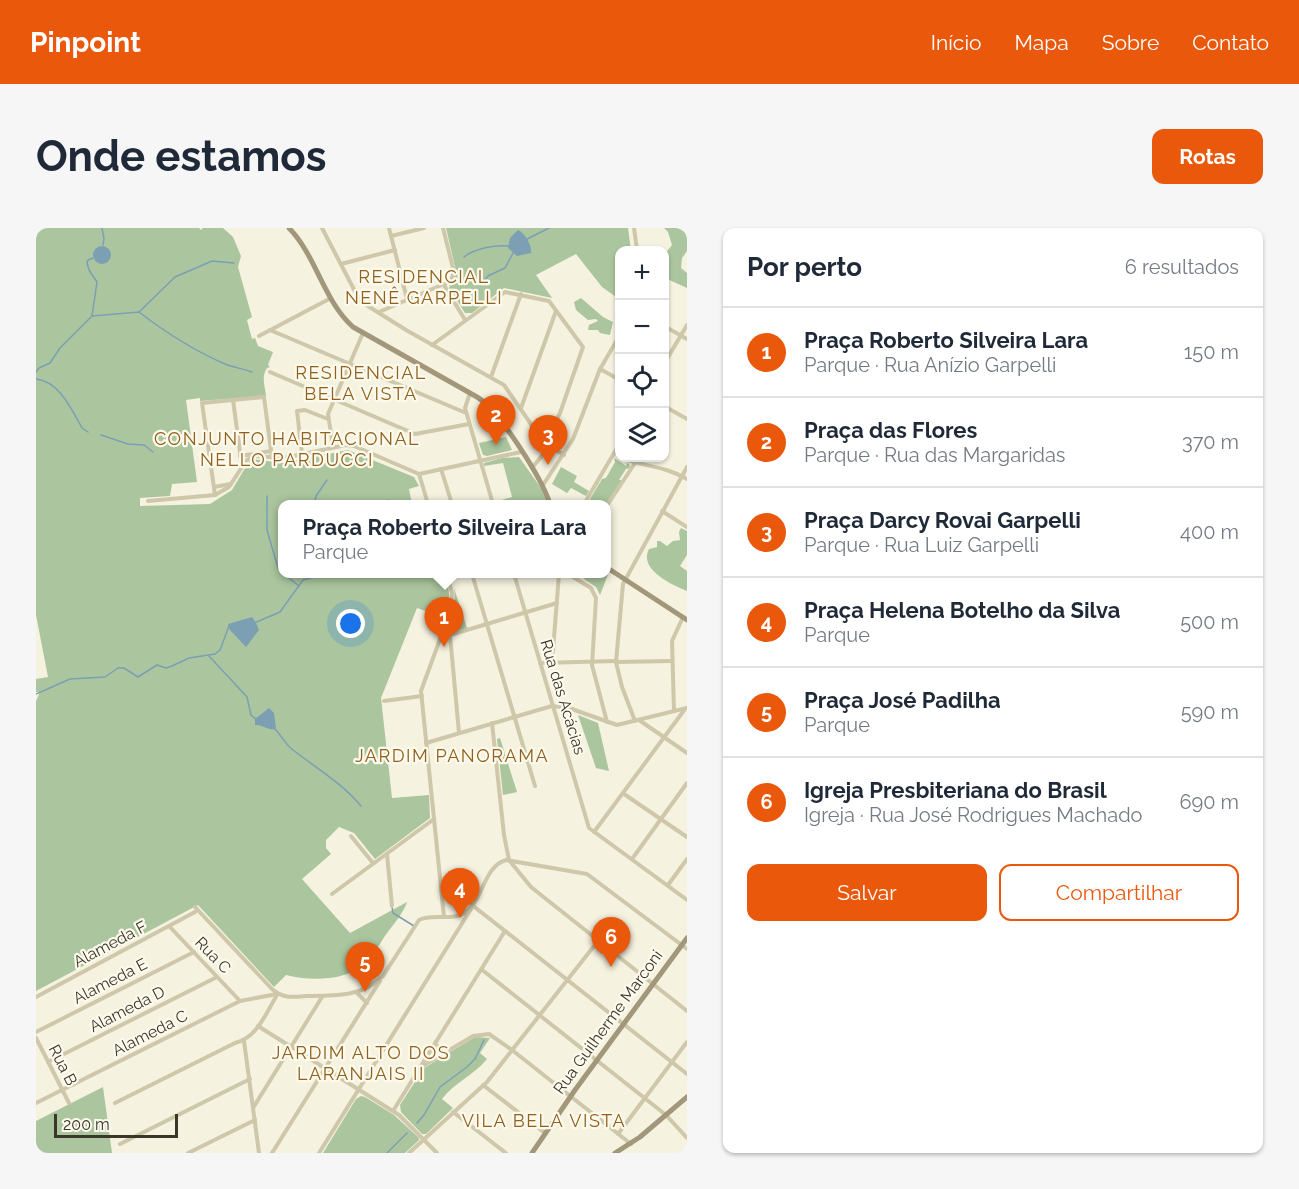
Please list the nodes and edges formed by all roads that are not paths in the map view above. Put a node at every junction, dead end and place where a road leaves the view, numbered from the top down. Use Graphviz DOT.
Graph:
graph roads {
  1 [pos="289,228"];
  2 [pos="322,228"];
  3 [pos="389,228"];
  4 [pos="424,228"];
  5 [pos="443,228"];
  6 [pos="634,228"];
  7 [pos="391,236"];
  8 [pos="636,246"];
  9 [pos="395,250"];
  10 [pos="341,264"];
  11 [pos="444,285"];
  12 [pos="521,294"];
  13 [pos="331,298"];
  14 [pos="407,299"];
  15 [pos="557,310"];
  16 [pos="378,313"];
  17 [pos="465,320"];
  18 [pos="687,325"];
  19 [pos="669,329"];
  20 [pos="270,330"];
  21 [pos="363,333"];
  22 [pos="681,335"];
  23 [pos="259,336"];
  24 [pos="687,339"];
  25 [pos="615,344"];
  26 [pos="432,345"];
  27 [pos="669,355"];
  28 [pos="350,363"];
  29 [pos="600,369"];
  30 [pos="270,372"];
  31 [pos="491,377"];
  32 [pos="615,377"];
  33 [pos="470,393"];
  34 [pos="334,399"];
  35 [pos="233,400"];
  36 [pos="464,406"];
  37 [pos="668,408"];
  38 [pos="521,409"];
  39 [pos="459,410"];
  40 [pos="466,413"];
  41 [pos="328,417"];
  42 [pos="687,419"];
  43 [pos="469,424"];
  44 [pos="544,443"];
  45 [pos="333,447"];
  46 [pos="549,447"];
  47 [pos="271,452"];
  48 [pos="521,452"];
  49 [pos="302,454"];
  50 [pos="614,454"];
  51 [pos="564,455"];
  52 [pos="240,456"];
  53 [pos="272,458"];
  54 [pos="480,460"];
  55 [pos="635,463"];
  56 [pos="687,466"];
  57 [pos="242,467"];
  58 [pos="532,468"];
  59 [pos="441,469"];
  60 [pos="419,474"];
  61 [pos="682,476"];
  62 [pos="687,479"];
  63 [pos="232,484"];
  64 [pos="543,485"];
  65 [pos="214,487"];
  66 [pos="215,495"];
  67 [pos="427,500"];
  68 [pos="451,500"];
  69 [pos="492,500"];
  70 [pos="549,500"];
  71 [pos="589,500"];
  72 [pos="611,500"];
  73 [pos="148,501"];
  74 [pos="662,511"];
  75 [pos="687,526"];
  76 [pos="611,570"];
  77 [pos="448,578"];
  78 [pos="473,578"];
  79 [pos="515,578"];
  80 [pos="559,578"];
  81 [pos="576,578"];
  82 [pos="624,579"];
  83 [pos="557,603"];
  84 [pos="525,613"];
  85 [pos="685,618"];
  86 [pos="487,624"];
  87 [pos="445,628"];
  88 [pos="450,635"];
  89 [pos="672,661"];
  90 [pos="592,662"];
  91 [pos="616,662"];
  92 [pos="540,663"];
  93 [pos="552,663"];
  94 [pos="422,696"];
  95 [pos="384,701"];
  96 [pos="552,706"];
  97 [pos="686,708"];
  98 [pos="674,711"];
  99 [pos="514,717"];
  100 [pos="637,721"];
  101 [pos="492,723"];
  102 [pos="607,723"];
  103 [pos="459,733"];
  104 [pos="664,738"];
  105 [pos="426,743"];
  106 [pos="687,753"];
  107 [pos="687,783"];
  108 [pos="535,786"];
  109 [pos="624,794"];
  110 [pos="434,819"];
  111 [pos="660,819"];
  112 [pos="594,832"];
  113 [pos="351,836"];
  114 [pos="687,837"];
  115 [pos="387,853"];
  116 [pos="632,859"];
  117 [pos="509,860"];
  118 [pos="687,860"];
  119 [pos="373,863"];
  120 [pos="668,886"];
  121 [pos="332,894"];
  122 [pos="687,900"];
  123 [pos="472,905"];
  124 [pos="392,906"];
  125 [pos="195,907"];
  126 [pos="195,912"];
  127 [pos="453,916"];
  128 [pos="444,917"];
  129 [pos="169,926"];
  130 [pos="461,927"];
  131 [pos="506,931"];
  132 [pos="687,938"];
  133 [pos="598,941"];
  134 [pos="684,947"];
  135 [pos="194,952"];
  136 [pos="481,969"];
  137 [pos="218,977"];
  138 [pos="382,978"];
  139 [pos="568,980"];
  140 [pos="654,985"];
  141 [pos="356,992"];
  142 [pos="277,994"];
  143 [pos="36,997"];
  144 [pos="323,997"];
  145 [pos="240,1000"];
  146 [pos="367,1003"];
  147 [pos="687,1011"];
  148 [pos="540,1015"];
  149 [pos="625,1024"];
  150 [pos="258,1026"];
  151 [pos="36,1032"];
  152 [pos="36,1038"];
  153 [pos="244,1041"];
  154 [pos="687,1042"];
  155 [pos="435,1044"];
  156 [pos="292,1047"];
  157 [pos="512,1050"];
  158 [pos="446,1053"];
  159 [pos="597,1060"];
  160 [pos="48,1062"];
  161 [pos="672,1062"];
  162 [pos="421,1067"];
  163 [pos="325,1069"];
  164 [pos="687,1074"];
  165 [pos="250,1079"];
  166 [pos="483,1085"];
  167 [pos="63,1090"];
  168 [pos="359,1090"];
  169 [pos="570,1096"];
  170 [pos="687,1097"];
  171 [pos="645,1098"];
  172 [pos="36,1103"];
  173 [pos="69,1103"];
  174 [pos="115,1103"];
  175 [pos="253,1108"];
  176 [pos="393,1111"];
  177 [pos="453,1112"];
  178 [pos="666,1115"];
  179 [pos="255,1120"];
  180 [pos="545,1133"];
  181 [pos="618,1134"];
  182 [pos="687,1138"];
  183 [pos="424,1139"];
  184 [pos="120,1144"];
  185 [pos="631,1144"];
  186 [pos="188,1153"];
  187 [pos="260,1153"];
  188 [pos="272,1153"];
  189 [pos="319,1153"];
  190 [pos="409,1153"];
  191 [pos="437,1153"];
  192 [pos="506,1153"];
  193 [pos="531,1153"];
  194 [pos="615,1153"];
  1 -- 13 [label="street"];
  2 -- 10 [label="street"];
  3 -- 7 [label="street"];
  4 -- 7 [label="street"];
  5 -- 11 [label="street"];
  6 -- 8 [label="street"];
  7 -- 9 [label="street"];
  9 -- 10 [label="street"];
  9 -- 14 [label="street"];
  10 -- 16 [label="street"];
  11 -- 14 [label="street"];
  11 -- 17 [label="street"];
  12 -- 15 [label="street"];
  12 -- 17 [label="street"];
  12 -- 31 [label="street"];
  13 -- 20 [label="street"];
  13 -- 21 [label="street"];
  14 -- 16 [label="street"];
  15 -- 38 [label="street"];
  15 -- 44 [label="street"];
  16 -- 26 [label="street"];
  17 -- 26 [label="street"];
  18 -- 22 [label="street"];
  19 -- 22 [label="street"];
  20 -- 23 [label="street"];
  20 -- 28 [label="street"];
  21 -- 28 [label="street"];
  21 -- 33 [label="street"];
  22 -- 24 [label="street"];
  22 -- 27 [label="street"];
  25 -- 29 [label="street"];
  26 -- 31 [label="street"];
  28 -- 34 [label="street"];
  28 -- 39 [label="street"];
  29 -- 32 [label="street"];
  29 -- 51 [label="street"];
  30 -- 34 [label="street"];
  31 -- 38 [label="street"];
  33 -- 36 [label="street"];
  33 -- 48 [label="street"];
  34 -- 41 [label="street"];
  34 -- 43 [label="street"];
  35 -- 47 [label="street"];
  35 -- 52 [label="street"];
  35 -- 65 [label="street"];
  36 -- 39 [label="street"];
  36 -- 40 [label="street"];
  37 -- 42 [label="street"];
  38 -- 44 [label="street"];
  39 -- 40 [label="street"];
  40 -- 43 [label="street"];
  41 -- 45 [label="street"];
  41 -- 49 [label="street"];
  43 -- 54 [label="street"];
  44 -- 46 [label="street"];
  45 -- 49 [label="street"];
  45 -- 60 [label="street"];
  46 -- 51 [label="street"];
  46 -- 58 [label="street"];
  47 -- 52 [label="street"];
  47 -- 53 [label="street"];
  48 -- 54 [label="street"];
  48 -- 58 [label="street"];
  49 -- 53 [label="street"];
  50 -- 71 [label="street"];
  51 -- 64 [label="street"];
  52 -- 57 [label="street"];
  53 -- 57 [label="street"];
  54 -- 59 [label="street"];
  54 -- 69 [label="street"];
  55 -- 61 [label="street"];
  55 -- 72 [label="street"];
  56 -- 61 [label="street"];
  57 -- 63 [label="street"];
  58 -- 64 [label="street"];
  59 -- 60 [label="street"];
  59 -- 68 [label="street"];
  60 -- 67 [label="street"];
  61 -- 62 [label="street"];
  61 -- 74 [label="street"];
  63 -- 65 [label="street"];
  63 -- 66 [label="street"];
  64 -- 70 [label="street"];
  65 -- 66 [label="street"];
  66 -- 73 [label="street"];
  74 -- 75 [label="street"];
  74 -- 82 [label="street"];
  76 -- 82 [label="street"];
  77 -- 87 [label="street"];
  78 -- 86 [label="street"];
  79 -- 84 [label="street, Rua das Acácias"];
  80 -- 83 [label="street"];
  81 -- 90 [label="street"];
  82 -- 85 [label="street"];
  82 -- 91 [label="street"];
  83 -- 84 [label="street"];
  83 -- 93 [label="street"];
  84 -- 86 [label="street"];
  84 -- 92 [label="street, Rua das Acácias"];
  85 -- 89 [label="street"];
  86 -- 88 [label="street"];
  86 -- 99 [label="street"];
  87 -- 88 [label="street"];
  87 -- 94 [label="street"];
  88 -- 103 [label="street"];
  89 -- 91 [label="street"];
  89 -- 98 [label="street"];
  90 -- 91 [label="street"];
  90 -- 93 [label="street"];
  90 -- 102 [label="street"];
  91 -- 100 [label="street"];
  92 -- 93 [label="street"];
  92 -- 96 [label="street, Rua das Acácias"];
  94 -- 95 [label="street"];
  94 -- 105 [label="street"];
  96 -- 99 [label="street"];
  96 -- 102 [label="street"];
  96 -- 112 [label="street, Rua das Acácias"];
  97 -- 98 [label="street"];
  97 -- 104 [label="street"];
  98 -- 100 [label="street"];
  99 -- 101 [label="street"];
  99 -- 108 [label="street"];
  100 -- 102 [label="street"];
  100 -- 104 [label="street"];
  101 -- 103 [label="street"];
  101 -- 117 [label="street"];
  103 -- 105 [label="street"];
  104 -- 106 [label="street"];
  104 -- 109 [label="street"];
  105 -- 110 [label="street"];
  107 -- 111 [label="street"];
  109 -- 111 [label="street"];
  109 -- 112 [label="street"];
  110 -- 115 [label="street"];
  110 -- 128 [label="street"];
  111 -- 114 [label="street"];
  111 -- 116 [label="street"];
  112 -- 116 [label="street"];
  113 -- 119 [label="street"];
  115 -- 119 [label="street"];
  115 -- 124 [label="street"];
  116 -- 120 [label="street"];
  117 -- 123 [label="street"];
  117 -- 133 [label="street"];
  117 -- 134 [label="street"];
  118 -- 120 [label="street"];
  119 -- 121 [label="street"];
  120 -- 122 [label="street"];
  123 -- 127 [label="street"];
  123 -- 130 [label="street"];
  123 -- 131 [label="street"];
  125 -- 142 [label="street"];
  126 -- 129 [label="street, Alameda F"];
  127 -- 128 [label="street"];
  127 -- 130 [label="street"];
  128 -- 138 [label="street"];
  129 -- 135 [label="street, Rua C"];
  129 -- 143 [label="street, Alameda F"];
  130 -- 168 [label="street"];
  131 -- 136 [label="street"];
  131 -- 139 [label="street"];
  132 -- 134 [label="street, Rua Guilherme Marconi"];
  133 -- 139 [label="street"];
  133 -- 140 [label="street"];
  134 -- 140 [label="street, Rua Guilherme Marconi"];
  135 -- 137 [label="street, Rua C"];
  135 -- 151 [label="street, Alameda E"];
  136 -- 148 [label="street"];
  136 -- 155 [label="street"];
  137 -- 145 [label="street, Rua C"];
  137 -- 160 [label="street, Alameda D"];
  138 -- 141 [label="street, Alameda C"];
  138 -- 146 [label="street"];
  139 -- 148 [label="street"];
  139 -- 149 [label="street"];
  140 -- 147 [label="street"];
  140 -- 149 [label="street, Rua Guilherme Marconi"];
  141 -- 144 [label="street, Alameda C"];
  141 -- 146 [label="street"];
  142 -- 144 [label="street, Alameda C"];
  142 -- 145 [label="street, Alameda C"];
  142 -- 150 [label="street"];
  144 -- 156 [label="street"];
  145 -- 167 [label="street, Alameda C"];
  146 -- 163 [label="street"];
  148 -- 157 [label="street"];
  148 -- 159 [label="street"];
  149 -- 159 [label="street, Rua Guilherme Marconi"];
  149 -- 161 [label="street"];
  150 -- 153 [label="street"];
  150 -- 156 [label="street"];
  152 -- 160 [label="street, Rua B"];
  153 -- 165 [label="street"];
  153 -- 174 [label="street"];
  154 -- 161 [label="street"];
  155 -- 158 [label="street"];
  155 -- 162 [label="street"];
  156 -- 163 [label="street"];
  156 -- 175 [label="street"];
  157 -- 158 [label="street"];
  157 -- 166 [label="street"];
  157 -- 169 [label="street"];
  158 -- 162 [label="street"];
  159 -- 169 [label="street, Rua Guilherme Marconi"];
  159 -- 171 [label="street"];
  160 -- 167 [label="street, Rua B"];
  161 -- 164 [label="street"];
  161 -- 171 [label="street"];
  162 -- 176 [label="street"];
  163 -- 168 [label="street"];
  163 -- 188 [label="street"];
  165 -- 175 [label="street"];
  165 -- 184 [label="street"];
  166 -- 177 [label="street"];
  166 -- 180 [label="street"];
  167 -- 172 [label="street, Alameda C"];
  167 -- 173 [label="street, Rua B"];
  168 -- 176 [label="street"];
  168 -- 189 [label="street"];
  169 -- 180 [label="street, Rua Guilherme Marconi"];
  169 -- 181 [label="street"];
  170 -- 178 [label="street"];
  171 -- 178 [label="street"];
  171 -- 181 [label="street"];
  175 -- 179 [label="street"];
  176 -- 183 [label="street"];
  177 -- 183 [label="street"];
  177 -- 192 [label="street"];
  178 -- 182 [label="street"];
  178 -- 185 [label="street"];
  179 -- 186 [label="street"];
  179 -- 187 [label="street"];
  180 -- 193 [label="street, Rua Guilherme Marconi"];
  181 -- 185 [label="street"];
  183 -- 190 [label="street"];
  183 -- 191 [label="street"];
  185 -- 194 [label="street"];
}
